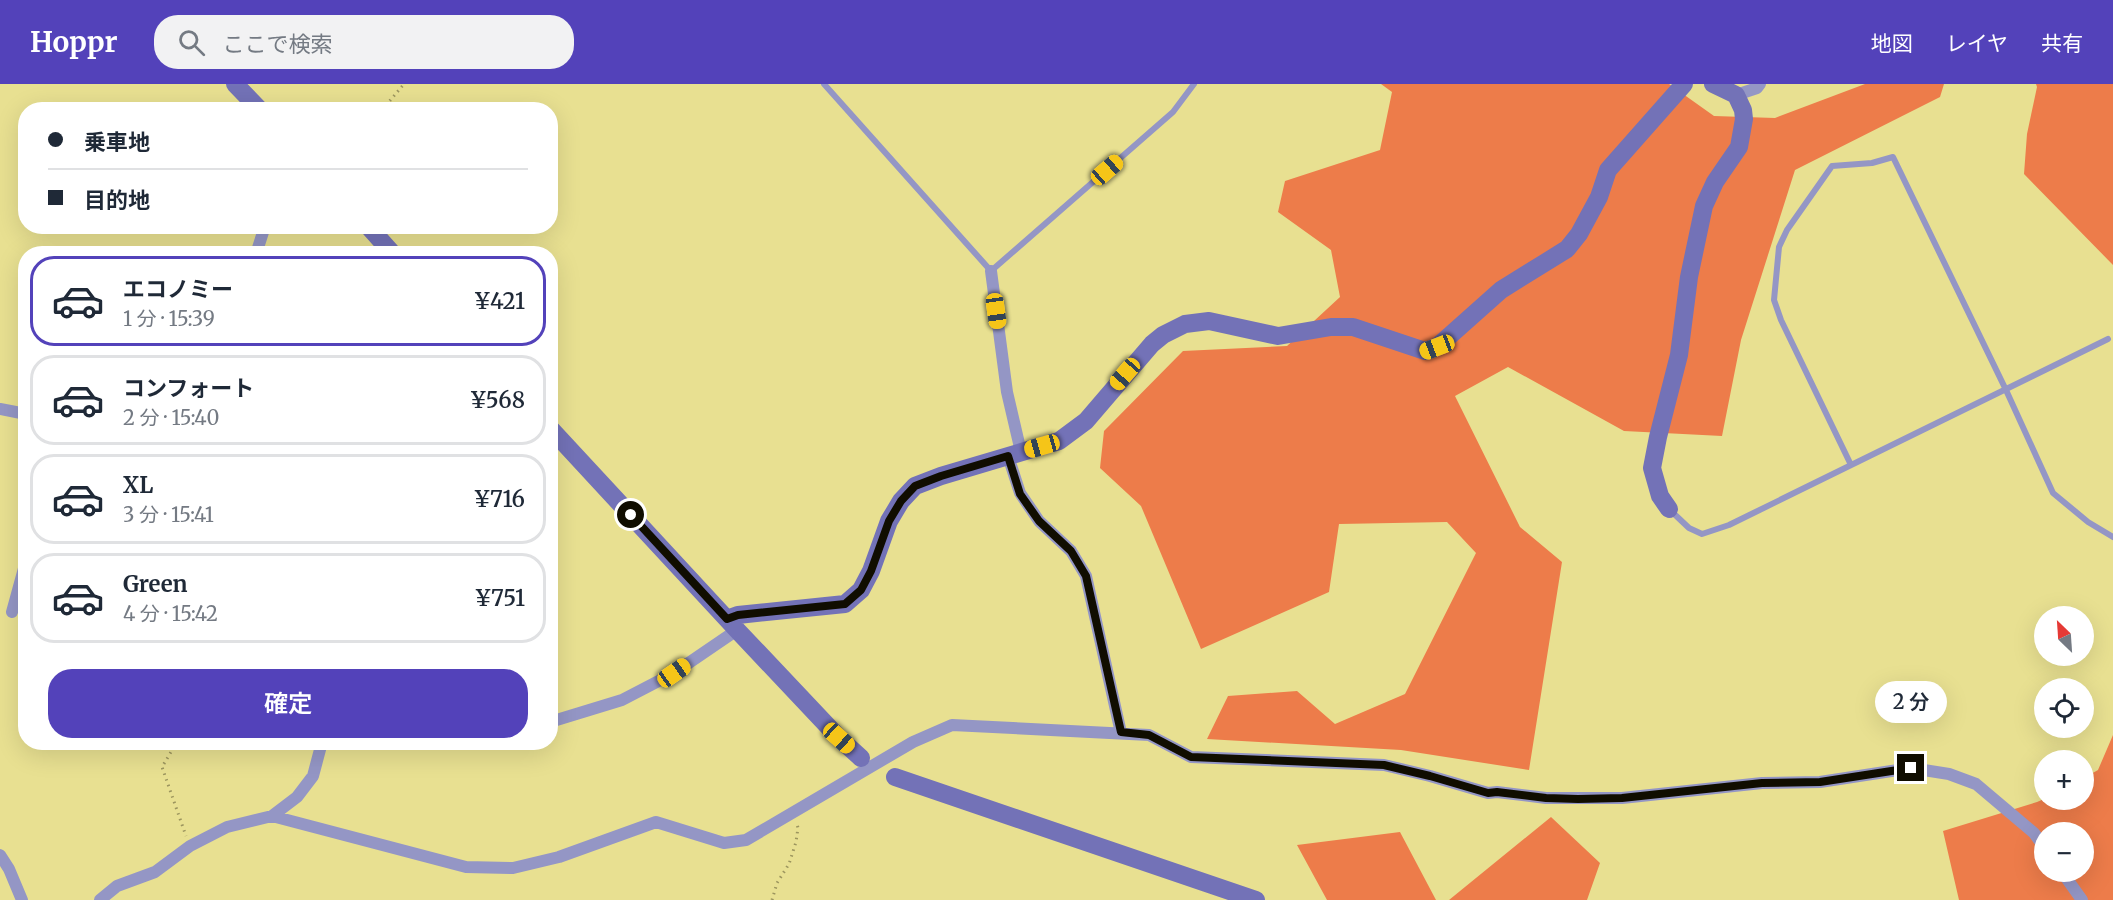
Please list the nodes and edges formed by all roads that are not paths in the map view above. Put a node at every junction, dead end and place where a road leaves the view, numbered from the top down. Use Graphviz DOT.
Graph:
graph roads {
  1 [pos="235,84"];
  2 [pos="824,84"];
  3 [pos="1194,84"];
  4 [pos="1684,84"];
  5 [pos="1713,84"];
  6 [pos="1760,84"];
  7 [pos="1736,95"];
  8 [pos="252,102"];
  9 [pos="375,234"];
  10 [pos="386,246"];
  11 [pos="991,270"];
  12 [pos="2108,339"];
  13 [pos="2006,390"];
  14 [pos="0,409"];
  15 [pos="18,412"];
  16 [pos="558,437"];
  17 [pos="1014,454"];
  18 [pos="1851,465"];
  19 [pos="1669,509"];
  20 [pos="2113,537"];
  21 [pos="18,590"];
  22 [pos="12,612"];
  23 [pos="732,624"];
  24 [pos="558,720"];
  25 [pos="1121,732"];
  26 [pos="320,750"];
  27 [pos="861,758"];
  28 [pos="895,777"];
  29 [pos="272,816"];
  30 [pos="2034,833"];
  31 [pos="0,855"];
  32 [pos="2069,882"];
  33 [pos="22,900"];
  34 [pos="100,900"];
  35 [pos="1256,900"];
  36 [pos="2082,900"];
  1 -- 8 [label="street"];
  2 -- 11 [label="lane"];
  3 -- 11 [label="lane"];
  4 -- 17 [label="street"];
  5 -- 7 [label="street"];
  6 -- 7 [label="street"];
  7 -- 19 [label="street"];
  9 -- 10 [label="street"];
  11 -- 17 [label="street"];
  12 -- 13 [label="lane"];
  13 -- 18 [label="lane"];
  13 -- 18 [label="lane"];
  13 -- 20 [label="lane"];
  14 -- 15 [label="street"];
  16 -- 23 [label="street"];
  17 -- 23 [label="street"];
  17 -- 25 [label="street"];
  18 -- 19 [label="lane"];
  21 -- 22 [label="street"];
  23 -- 24 [label="street"];
  23 -- 27 [label="street"];
  25 -- 29 [label="street"];
  25 -- 30 [label="street"];
  26 -- 29 [label="street"];
  28 -- 35 [label="street"];
  29 -- 34 [label="street"];
  31 -- 33 [label="street"];
  32 -- 36 [label="street"];
}
